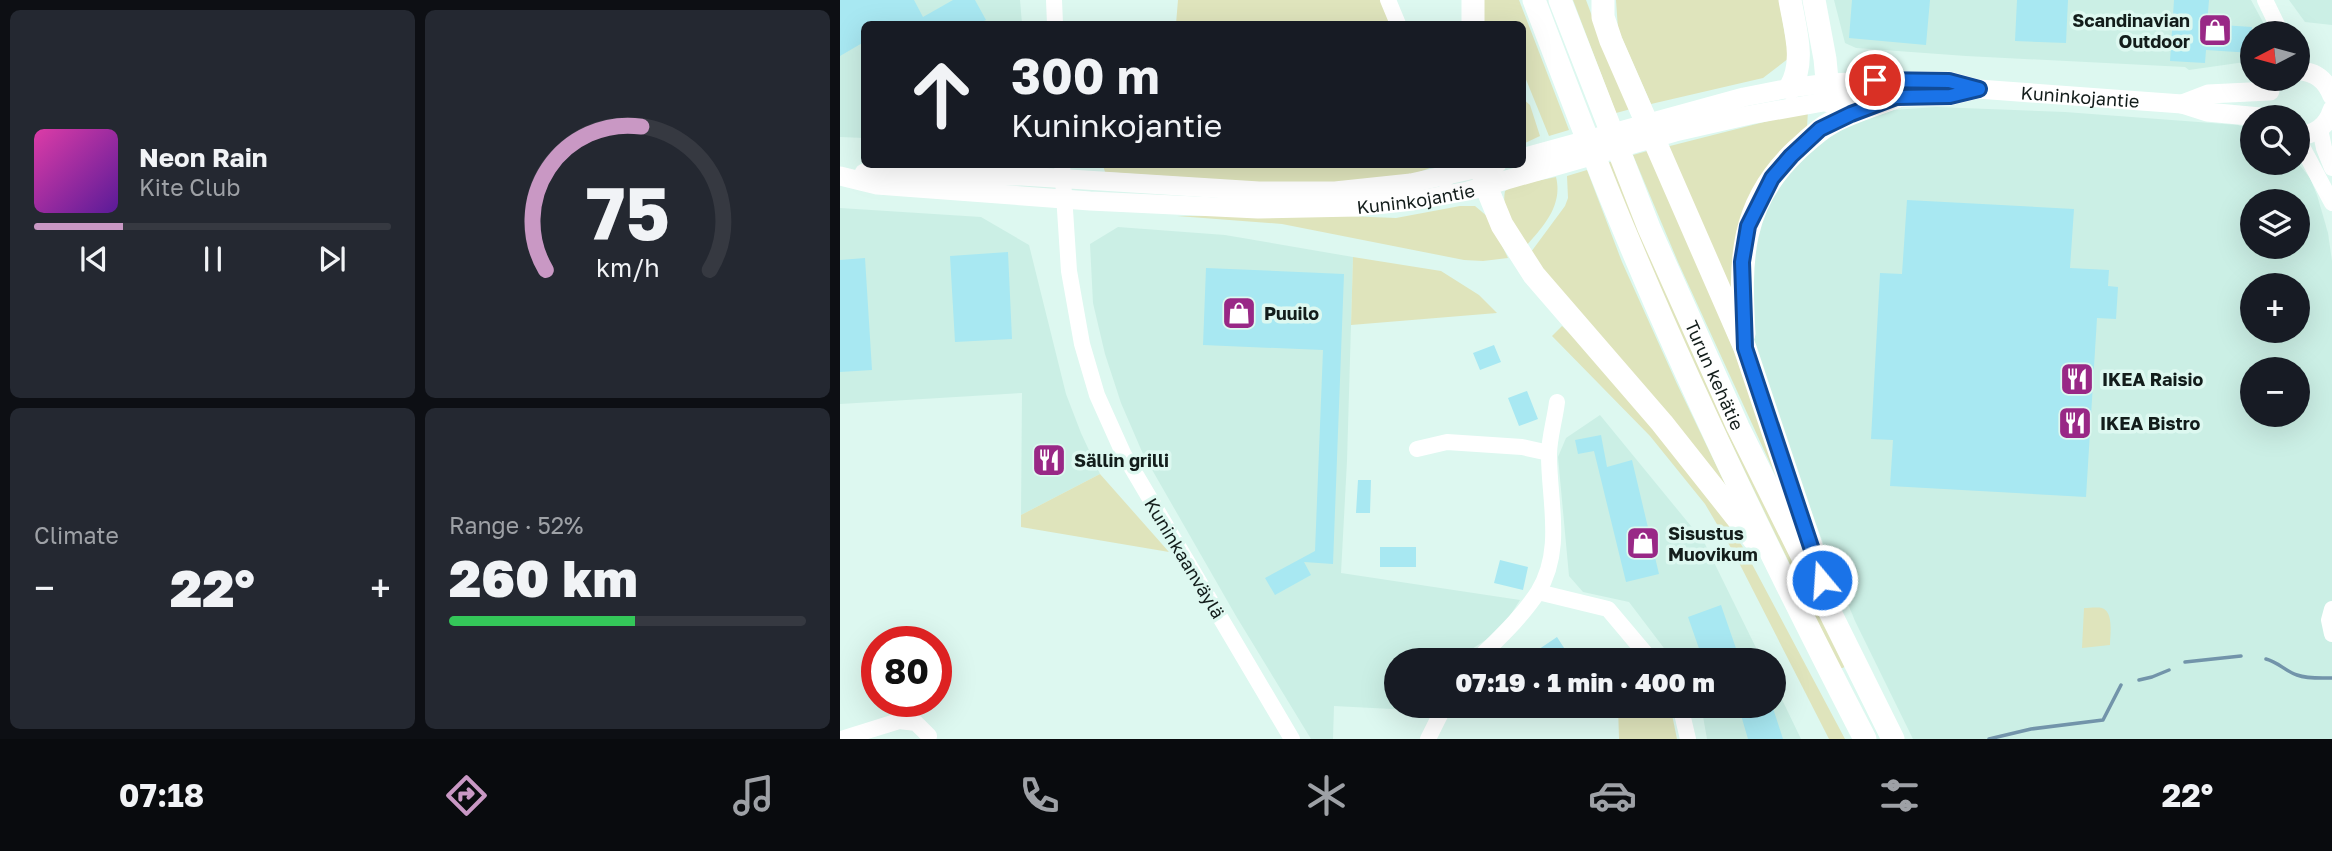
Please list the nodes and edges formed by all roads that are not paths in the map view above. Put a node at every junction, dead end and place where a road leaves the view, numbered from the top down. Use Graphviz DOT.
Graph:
graph roads {
  1 [pos="1054,0"];
  2 [pos="1388,0"];
  3 [pos="1473,0"];
  4 [pos="1534,0"];
  5 [pos="1560,0"];
  6 [pos="1603,0"];
  7 [pos="1790,0"];
  8 [pos="1814,0"];
  9 [pos="2265,0"];
  10 [pos="1055,21"];
  11 [pos="1397,21"];
  12 [pos="1473,21"];
  13 [pos="2275,21"];
  14 [pos="2310,73"];
  15 [pos="1790,89"];
  16 [pos="1979,89"];
  17 [pos="2331,89"];
  18 [pos="2240,90"];
  19 [pos="1829,92"];
  20 [pos="1896,97"];
  21 [pos="2182,104"];
  22 [pos="2332,110"];
  23 [pos="2240,115"];
  24 [pos="1673,124"];
  25 [pos="2320,129"];
  26 [pos="2310,134"];
  27 [pos="2310,160"];
  28 [pos="1534,161"];
  29 [pos="2332,168"];
  30 [pos="1450,170"];
  31 [pos="1062,171"];
  32 [pos="1486,171"];
  33 [pos="840,176"];
  34 [pos="1063,199"];
  35 [pos="2332,203"];
  36 [pos="1745,348"];
  37 [pos="1558,402"];
  38 [pos="1417,449"];
  39 [pos="1549,453"];
  40 [pos="1784,578"];
  41 [pos="1538,592"];
  42 [pos="2332,609"];
  43 [pos="1837,625"];
  44 [pos="2332,634"];
  45 [pos="1488,648"];
  46 [pos="1641,648"];
  47 [pos="1439,718"];
  48 [pos="1683,718"];
  49 [pos="929,736"];
  50 [pos="841,739"];
  51 [pos="1292,739"];
  52 [pos="1428,739"];
  53 [pos="1688,739"];
  54 [pos="1865,739"];
  55 [pos="1893,739"];
  1 -- 10 [label="street"];
  2 -- 11 [label="street"];
  3 -- 12 [label="highway"];
  4 -- 40 [label="highway, Turun kehätie"];
  5 -- 43 [label="highway, Turun kehätie"];
  6 -- 36 [label="highway"];
  7 -- 15 [label="highway"];
  8 -- 19 [label="highway"];
  9 -- 13 [label="street"];
  14 -- 17 [label="main road"];
  15 -- 19 [label="main road, Kuninkojantie"];
  15 -- 24 [label="main road, Kuninkojantie"];
  16 -- 19 [label="main road, Kuninkojantie"];
  16 -- 20 [label="main road, Kuninkojantie"];
  16 -- 21 [label="main road, Kuninkojantie"];
  18 -- 21 [label="main road, Kuninkojantie"];
  19 -- 20 [label="main road, Kuninkojantie"];
  19 -- 24 [label="main road, Kuninkojantie"];
  20 -- 36 [label="highway"];
  21 -- 23 [label="main road, Kuninkojantie"];
  22 -- 25 [label="main road"];
  24 -- 28 [label="main road, Kuninkojantie"];
  25 -- 26 [label="main road"];
  25 -- 29 [label="street"];
  27 -- 35 [label="street"];
  30 -- 31 [label="main road, Kuninkojantie"];
  30 -- 32 [label="main road, Kuninkojantie"];
  31 -- 33 [label="main road, Kuninkojantie"];
  31 -- 34 [label="street, Kuninkaanväylä"];
  32 -- 34 [label="main road, Kuninkojantie"];
  32 -- 40 [label="highway"];
  33 -- 34 [label="main road, Kuninkojantie"];
  34 -- 51 [label="street, Kuninkaanväylä"];
  36 -- 43 [label="highway"];
  37 -- 39 [label="street"];
  38 -- 39 [label="street"];
  39 -- 41 [label="street"];
  40 -- 54 [label="highway, Turun kehätie"];
  41 -- 45 [label="street"];
  41 -- 46 [label="street"];
  42 -- 44 [label="street"];
  43 -- 55 [label="highway, Turun kehätie"];
  47 -- 52 [label="street"];
  48 -- 53 [label="street"];
  49 -- 50 [label="street"];
}
